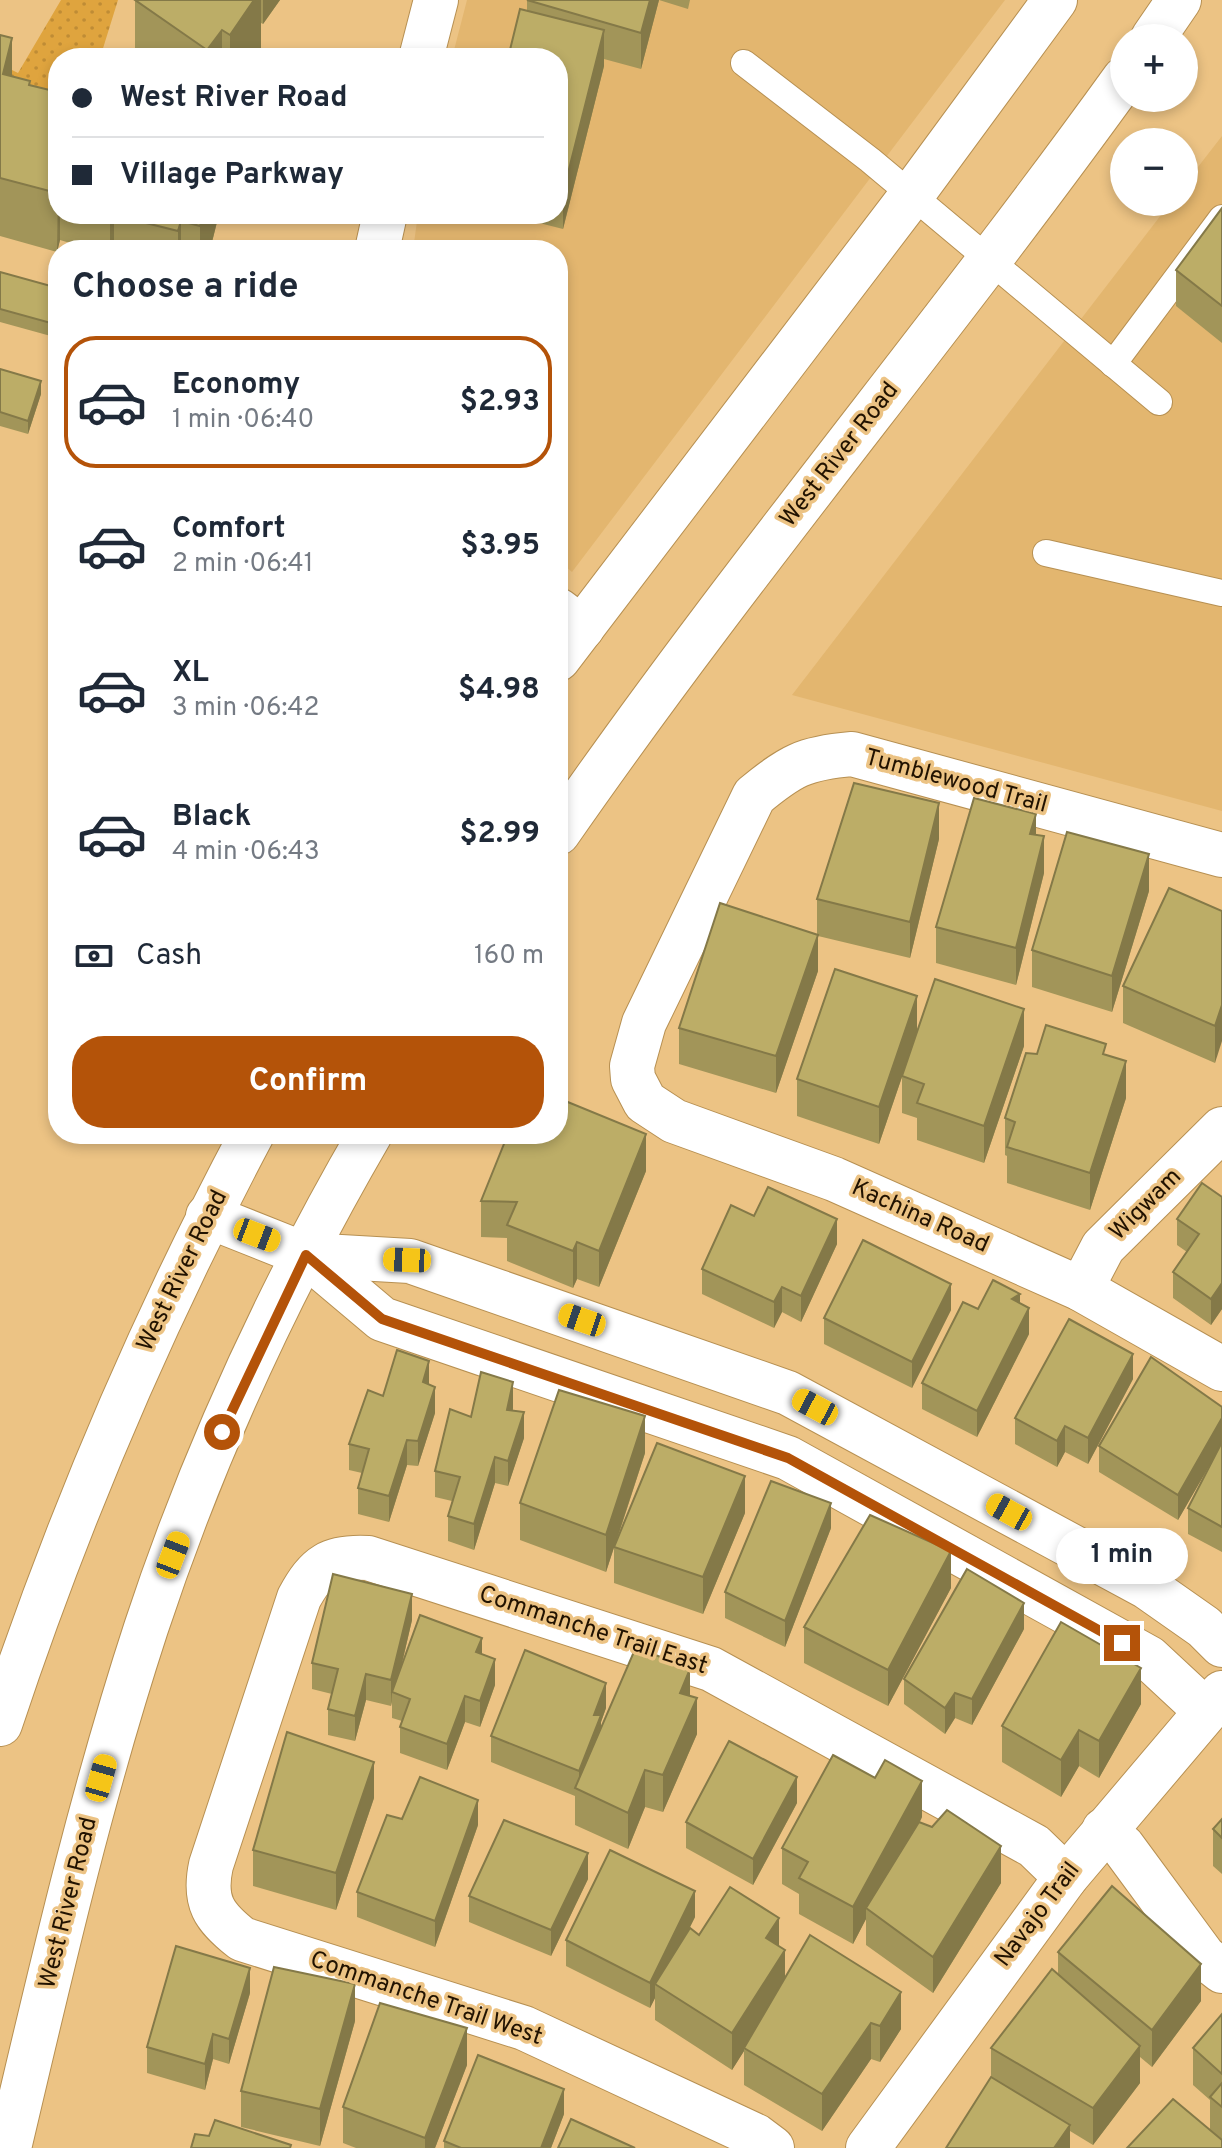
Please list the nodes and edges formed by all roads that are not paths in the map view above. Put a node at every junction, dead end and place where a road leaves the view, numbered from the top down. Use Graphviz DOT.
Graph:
graph roads {
  1 [pos="436,0"];
  2 [pos="1055,0"];
  3 [pos="1179,0"];
  4 [pos="1163,24"];
  5 [pos="424,48"];
  6 [pos="744,63"];
  7 [pos="1110,98"];
  8 [pos="911,196"];
  9 [pos="1222,218"];
  10 [pos="990,259"];
  11 [pos="1113,364"];
  12 [pos="1159,402"];
  13 [pos="1046,553"];
  14 [pos="1222,593"];
  15 [pos="568,629"];
  16 [pos="568,819"];
  17 [pos="1222,855"];
  18 [pos="632,1066"];
  19 [pos="1222,1129"];
  20 [pos="247,1144"];
  21 [pos="365,1144"];
  22 [pos="208,1216"];
  23 [pos="306,1255"];
  24 [pos="1081,1289"];
  25 [pos="1222,1369"];
  26 [pos="313,1572"];
  27 [pos="1222,1645"];
  28 [pos="1214,1702"];
  29 [pos="0,1724"];
  30 [pos="1104,1830"];
  31 [pos="1066,1877"];
  32 [pos="1222,1971"];
  33 [pos="9,2148"];
  34 [pos="772,2148"];
  35 [pos="868,2148"];
  1 -- 5 [label="street"];
  2 -- 8 [label="street"];
  3 -- 4 [label="street"];
  6 -- 8 [label="lane"];
  7 -- 10 [label="street, West River Road"];
  8 -- 10 [label="lane"];
  8 -- 15 [label="street"];
  9 -- 11 [label="lane"];
  10 -- 11 [label="lane"];
  10 -- 16 [label="street, West River Road"];
  11 -- 12 [label="lane"];
  13 -- 14 [label="lane"];
  17 -- 18 [label="street, Tumblewood Trail"];
  18 -- 24 [label="street, Kachina Road"];
  19 -- 24 [label="street, Wigwam"];
  20 -- 22 [label="street, West River Road"];
  21 -- 23 [label="street, West River Road"];
  22 -- 23 [label="street"];
  22 -- 29 [label="street, West River Road"];
  23 -- 27 [label="street"];
  23 -- 28 [label="street"];
  23 -- 33 [label="street, West River Road"];
  24 -- 25 [label="street, Kachina Road"];
  26 -- 31 [label="street, Commanche Trail East"];
  26 -- 34 [label="street, Commanche Trail West"];
  28 -- 30 [label="street, Navajo Trail"];
  30 -- 31 [label="street, Navajo Trail"];
  30 -- 32 [label="street"];
  31 -- 35 [label="street, Navajo Trail"];
}
